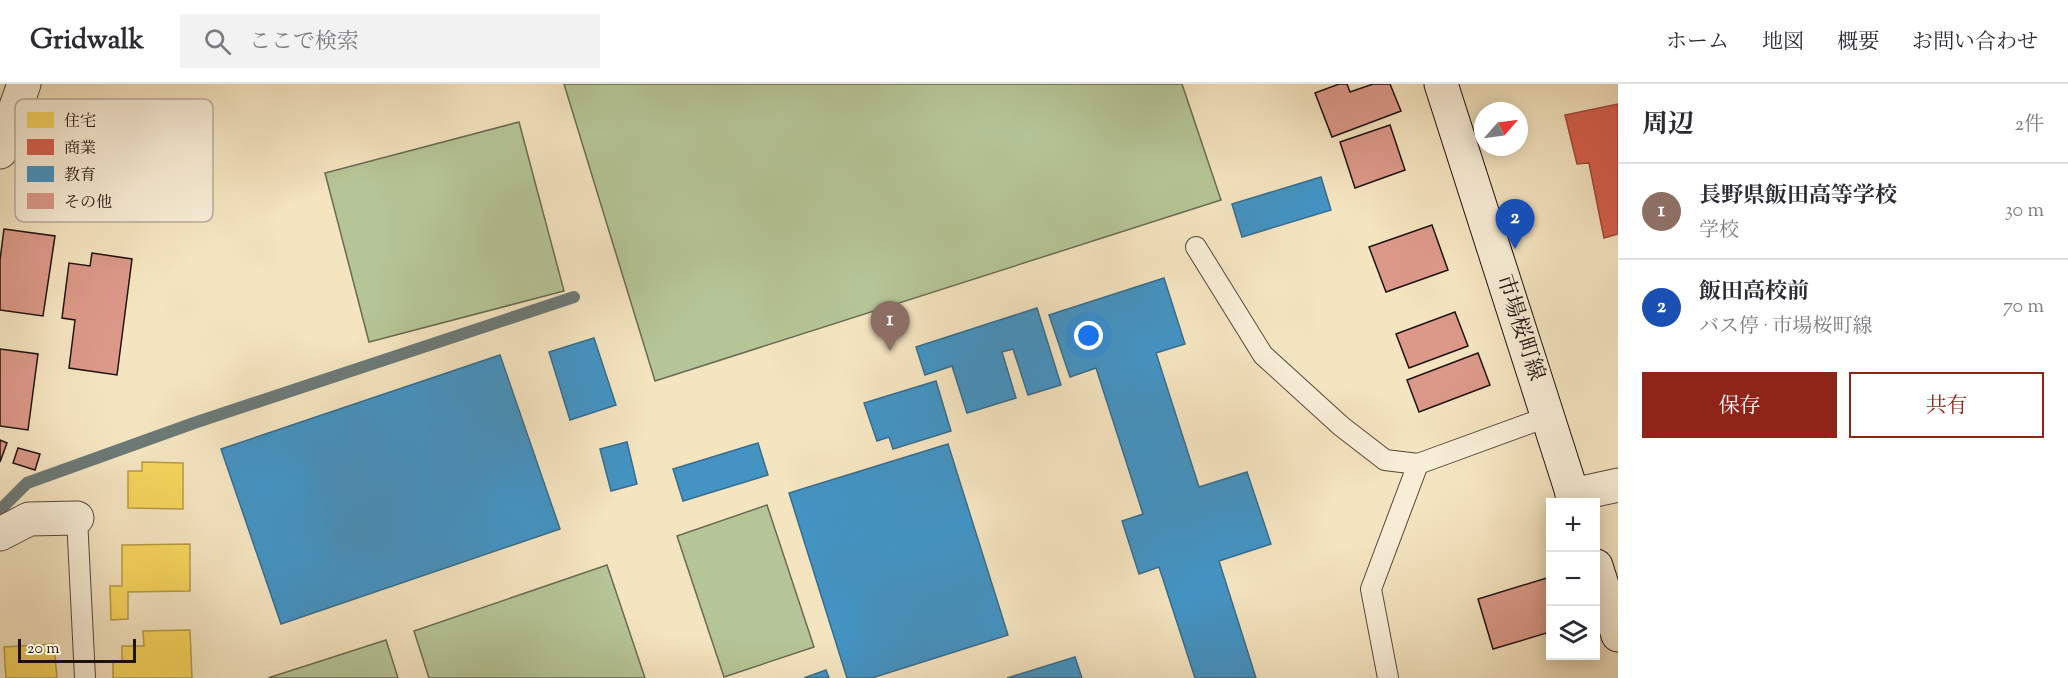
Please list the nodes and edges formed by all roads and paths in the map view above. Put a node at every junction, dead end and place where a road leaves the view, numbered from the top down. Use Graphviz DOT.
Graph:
graph roads {
  1 [pos="24,84"];
  2 [pos="1441,84"];
  3 [pos="19,99"];
  4 [pos="15,110"];
  5 [pos="0,153"];
  6 [pos="1196,247"];
  7 [pos="1547,417"];
  8 [pos="1418,464"];
  9 [pos="1618,485"];
  10 [pos="1574,498"];
  11 [pos="1577,498"];
  12 [pos="77,518"];
  13 [pos="0,534"];
  14 [pos="1600,579"];
  15 [pos="1618,635"];
  16 [pos="85,678"];
  17 [pos="1388,678"];
  1 -- 3 [label="main road"];
  2 -- 7 [label="main road, 市場桜町線"];
  4 -- 5 [label="main road"];
  6 -- 8 [label="lane"];
  7 -- 8 [label="lane"];
  7 -- 10 [label="main road, 市場桜町線"];
  8 -- 17 [label="lane"];
  9 -- 11 [label="main road"];
  12 -- 13 [label="main road"];
  12 -- 16 [label="lane"];
  14 -- 15 [label="main road"];
}
